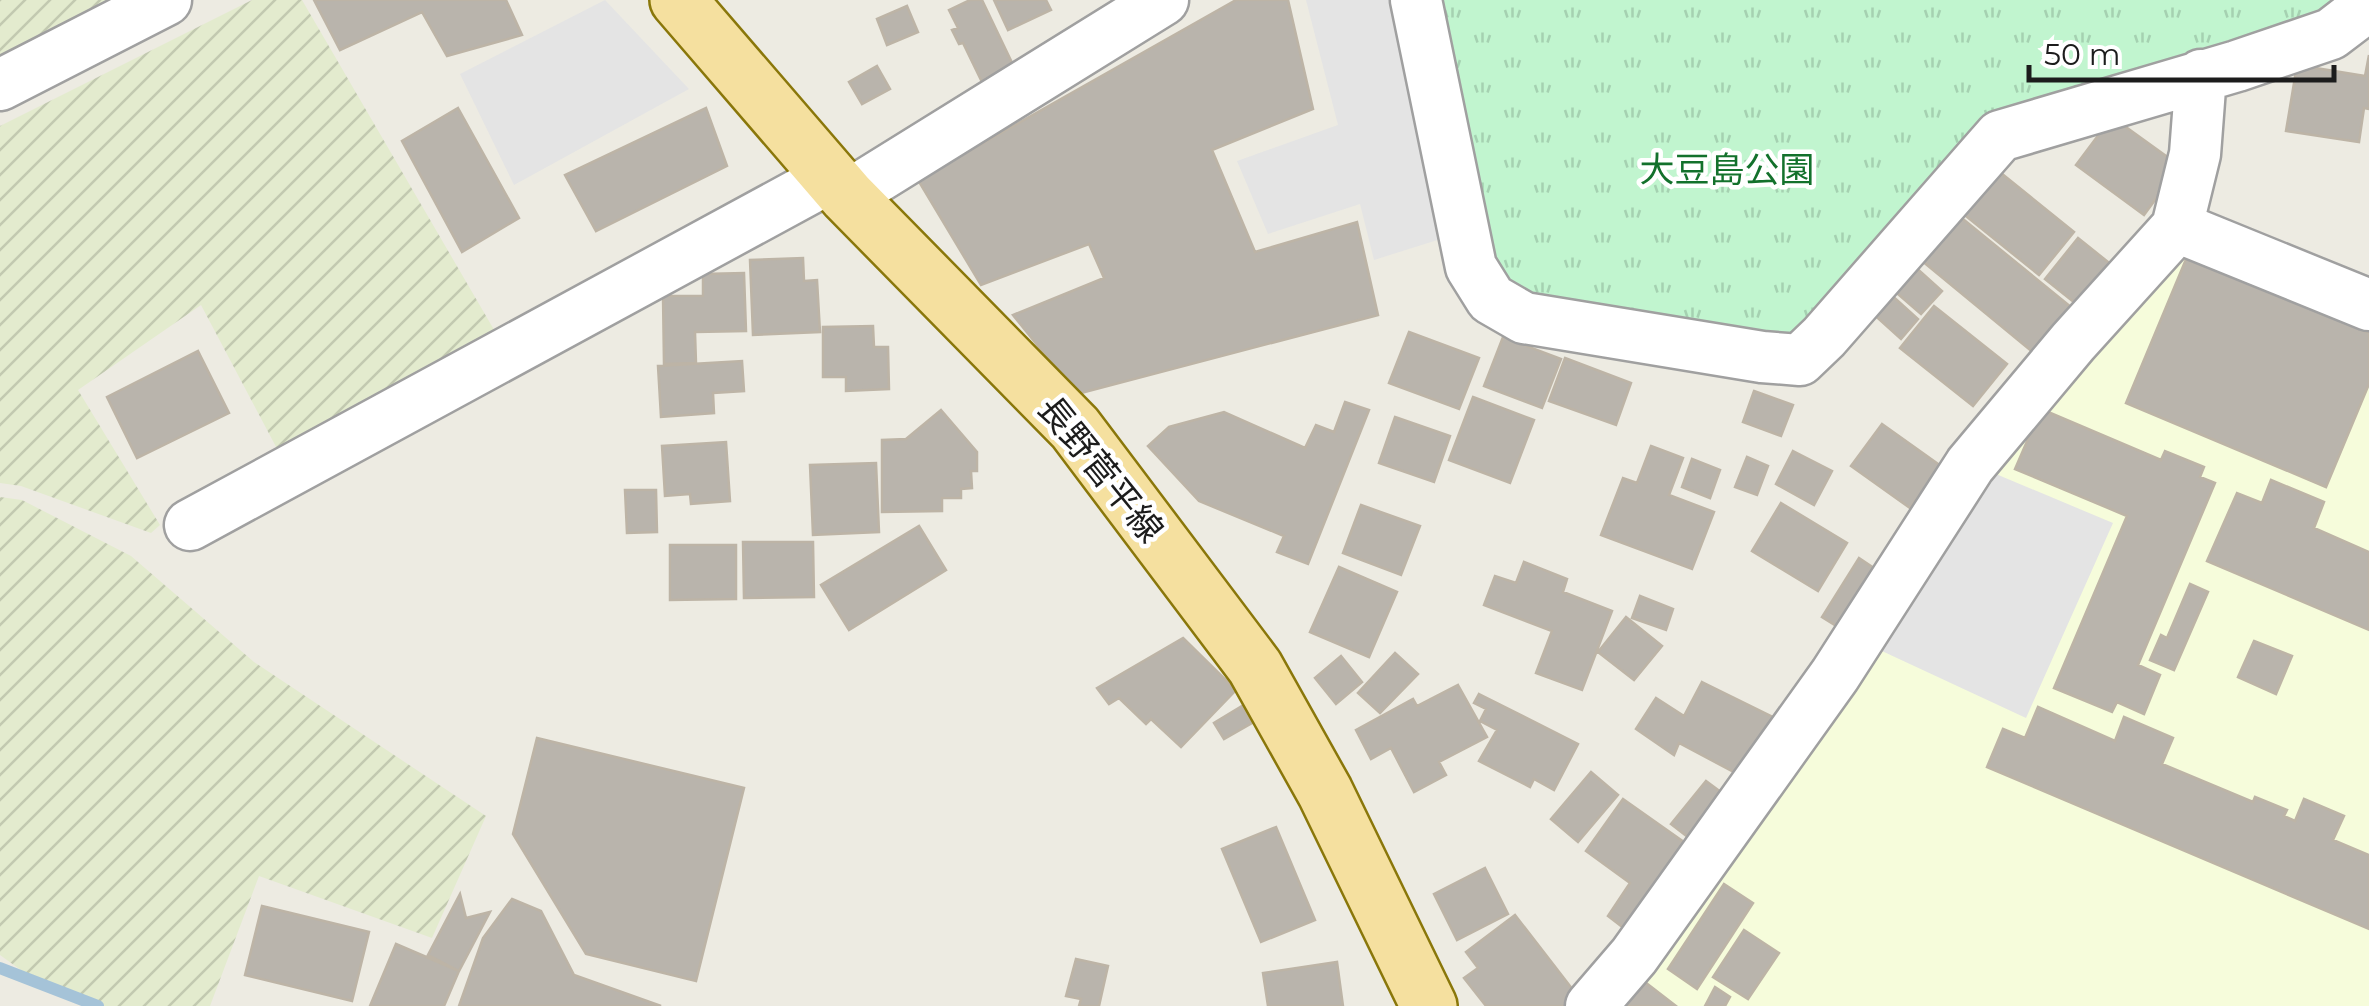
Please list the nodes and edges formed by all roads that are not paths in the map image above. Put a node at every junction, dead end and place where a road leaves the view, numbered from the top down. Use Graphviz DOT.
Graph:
graph roads {
  1 [pos="166,0"];
  2 [pos="678,0"];
  3 [pos="1163,0"];
  4 [pos="1416,0"];
  5 [pos="2369,5"];
  6 [pos="2201,75"];
  7 [pos="0,86"];
  8 [pos="839,186"];
  9 [pos="2177,227"];
  10 [pos="2369,306"];
  11 [pos="190,525"];
  12 [pos="1429,1006"];
  13 [pos="1591,1006"];
  1 -- 7 [label="street"];
  2 -- 8 [label="main road, 長野菅平線"];
  3 -- 8 [label="street"];
  4 -- 6 [label="street"];
  5 -- 6 [label="street"];
  6 -- 9 [label="street"];
  8 -- 11 [label="street"];
  8 -- 12 [label="main road, 長野菅平線"];
  9 -- 10 [label="street"];
  9 -- 13 [label="street"];
}
